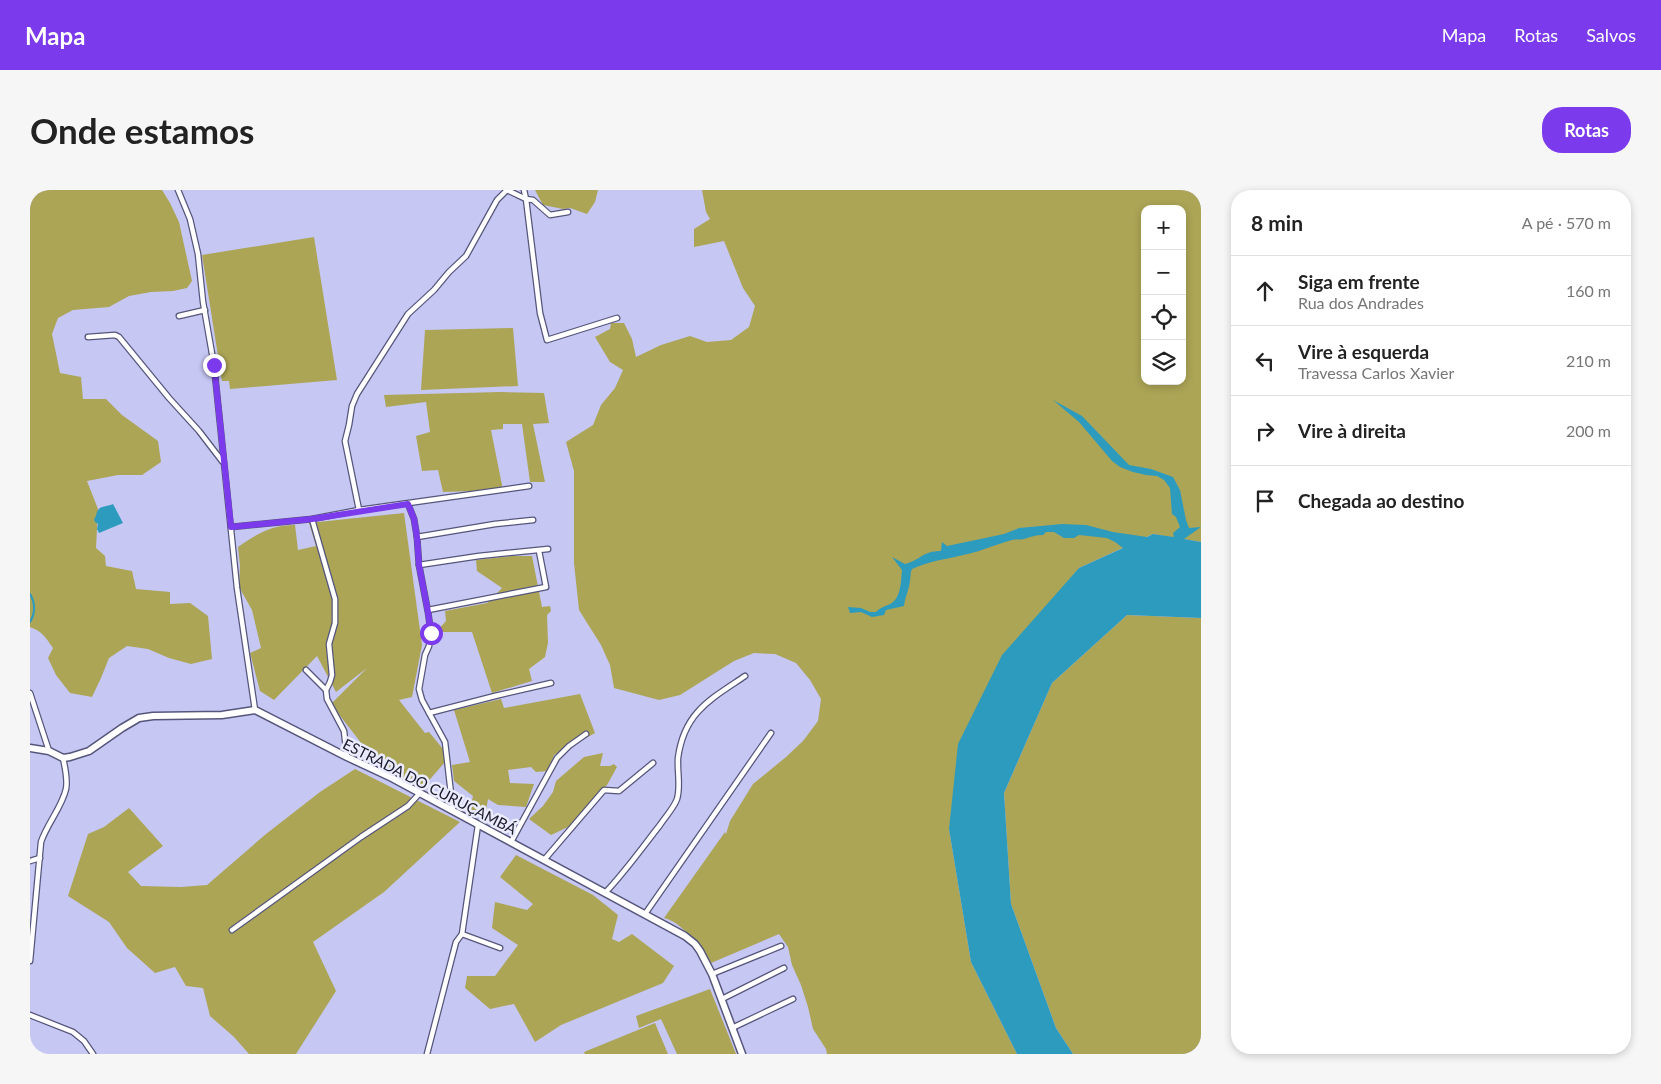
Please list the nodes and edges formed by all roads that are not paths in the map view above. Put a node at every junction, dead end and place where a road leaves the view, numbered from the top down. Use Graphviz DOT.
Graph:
graph roads {
  1 [pos="178,190"];
  2 [pos="507,190"];
  3 [pos="524,190"];
  4 [pos="526,198"];
  5 [pos="568,212"];
  6 [pos="205,310"];
  7 [pos="179,316"];
  8 [pos="618,318"];
  9 [pos="88,337"];
  10 [pos="223,462"];
  11 [pos="529,486"];
  12 [pos="408,504"];
  13 [pos="359,510"];
  14 [pos="312,519"];
  15 [pos="533,520"];
  16 [pos="231,527"];
  17 [pos="417,537"];
  18 [pos="548,549"];
  19 [pos="539,551"];
  20 [pos="419,565"];
  21 [pos="428,610"];
  22 [pos="306,670"];
  23 [pos="745,676"];
  24 [pos="551,683"];
  25 [pos="326,690"];
  26 [pos="30,693"];
  27 [pos="255,710"];
  28 [pos="429,713"];
  29 [pos="771,733"];
  30 [pos="586,734"];
  31 [pos="30,748"];
  32 [pos="48,751"];
  33 [pos="347,757"];
  34 [pos="63,758"];
  35 [pos="653,763"];
  36 [pos="419,794"];
  37 [pos="453,811"];
  38 [pos="478,825"];
  39 [pos="511,842"];
  40 [pos="40,858"];
  41 [pos="544,860"];
  42 [pos="30,862"];
  43 [pos="605,893"];
  44 [pos="645,914"];
  45 [pos="232,930"];
  46 [pos="462,934"];
  47 [pos="781,946"];
  48 [pos="500,948"];
  49 [pos="30,961"];
  50 [pos="784,968"];
  51 [pos="712,974"];
  52 [pos="722,999"];
  53 [pos="793,999"];
  54 [pos="30,1015"];
  55 [pos="732,1028"];
  56 [pos="93,1054"];
  57 [pos="427,1054"];
  58 [pos="742,1054"];
  1 -- 6 [label="street"];
  2 -- 4 [label="street"];
  2 -- 13 [label="street"];
  3 -- 4 [label="street"];
  4 -- 5 [label="street"];
  4 -- 8 [label="street"];
  6 -- 7 [label="street"];
  6 -- 10 [label="street"];
  9 -- 10 [label="street"];
  10 -- 16 [label="street"];
  11 -- 12 [label="street"];
  12 -- 13 [label="street"];
  12 -- 17 [label="street"];
  13 -- 14 [label="street"];
  14 -- 16 [label="street"];
  14 -- 25 [label="street"];
  15 -- 17 [label="street"];
  16 -- 27 [label="street"];
  17 -- 20 [label="street"];
  18 -- 19 [label="street"];
  19 -- 20 [label="street"];
  19 -- 21 [label="street"];
  20 -- 21 [label="street"];
  21 -- 28 [label="street"];
  22 -- 25 [label="street"];
  23 -- 43 [label="street"];
  24 -- 28 [label="street"];
  25 -- 33 [label="street"];
  26 -- 32 [label="street"];
  27 -- 33 [label="street, ESTRADA DO CURUÇAMBÁ"];
  27 -- 34 [label="street"];
  28 -- 37 [label="street"];
  29 -- 44 [label="street"];
  30 -- 39 [label="street"];
  31 -- 32 [label="street"];
  32 -- 34 [label="street"];
  33 -- 36 [label="street, ESTRADA DO CURUÇAMBÁ"];
  34 -- 40 [label="street"];
  35 -- 41 [label="street"];
  36 -- 37 [label="street, ESTRADA DO CURUÇAMBÁ"];
  36 -- 45 [label="street"];
  37 -- 38 [label="street, ESTRADA DO CURUÇAMBÁ"];
  38 -- 39 [label="street, ESTRADA DO CURUÇAMBÁ"];
  38 -- 46 [label="street"];
  39 -- 41 [label="street, ESTRADA DO CURUÇAMBÁ"];
  40 -- 42 [label="street"];
  40 -- 49 [label="street"];
  41 -- 43 [label="street, ESTRADA DO CURUÇAMBÁ"];
  43 -- 44 [label="street, ESTRADA DO CURUÇAMBÁ"];
  44 -- 51 [label="street, ESTRADA DO CURUÇAMBÁ"];
  46 -- 48 [label="street"];
  46 -- 57 [label="street"];
  47 -- 51 [label="street"];
  50 -- 52 [label="street"];
  51 -- 52 [label="street, ESTRADA DO CURUÇAMBÁ"];
  52 -- 55 [label="street, ESTRADA DO CURUÇAMBÁ"];
  53 -- 55 [label="street"];
  54 -- 56 [label="street"];
  55 -- 58 [label="street, ESTRADA DO CURUÇAMBÁ"];
}
